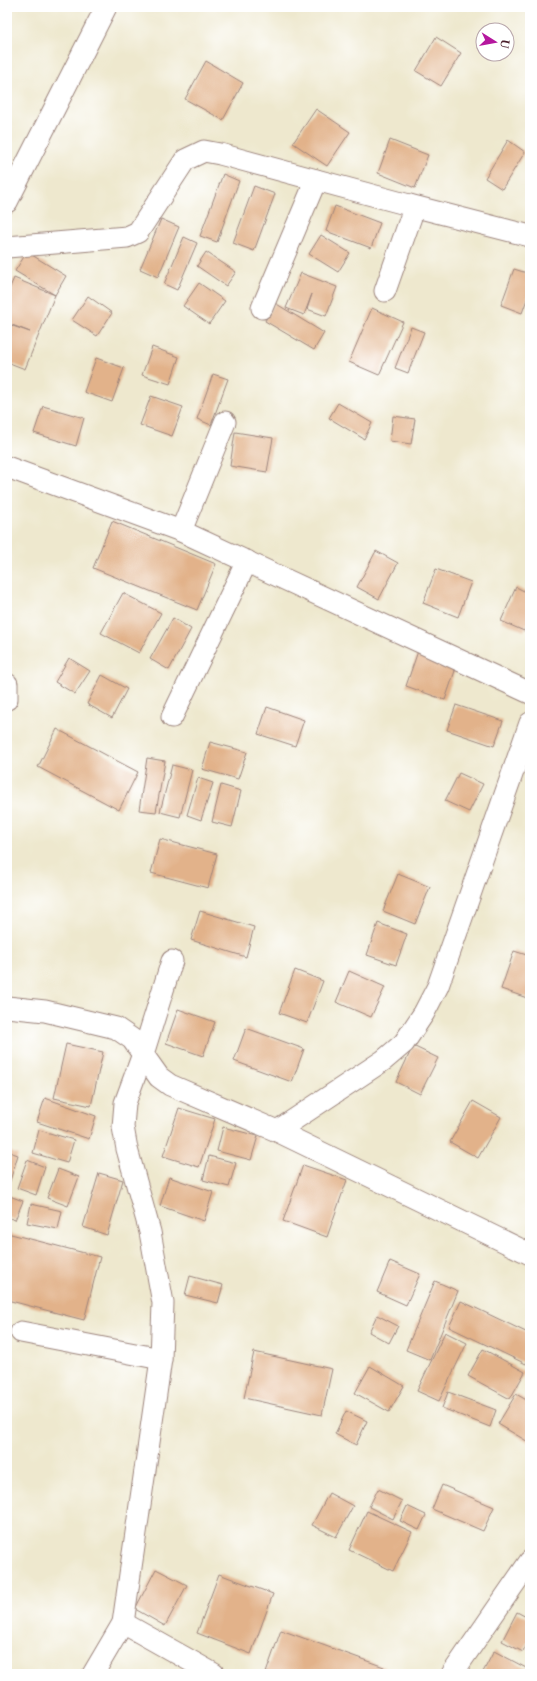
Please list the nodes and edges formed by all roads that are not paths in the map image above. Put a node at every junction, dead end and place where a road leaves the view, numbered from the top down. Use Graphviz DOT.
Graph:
graph roads {
  1 [pos="106,7"];
  2 [pos="316,180"];
  3 [pos="7,202"];
  4 [pos="409,205"];
  5 [pos="530,236"];
  6 [pos="7,247"];
  7 [pos="385,291"];
  8 [pos="262,308"];
  9 [pos="225,422"];
  10 [pos="7,467"];
  11 [pos="181,531"];
  12 [pos="247,561"];
  13 [pos="7,684"];
  14 [pos="530,693"];
  15 [pos="7,699"];
  16 [pos="172,717"];
  17 [pos="530,723"];
  18 [pos="172,961"];
  19 [pos="7,1007"];
  20 [pos="143,1054"];
  21 [pos="277,1131"];
  22 [pos="530,1254"];
  23 [pos="21,1332"];
  24 [pos="161,1359"];
  25 [pos="527,1573"];
  26 [pos="123,1623"];
  27 [pos="93,1674"];
  28 [pos="214,1674"];
  29 [pos="452,1674"];
  1 -- 3 [label="street"];
  2 -- 4 [label="street"];
  2 -- 6 [label="street"];
  2 -- 8 [label="street"];
  4 -- 5 [label="street"];
  4 -- 7 [label="street"];
  9 -- 11 [label="street"];
  10 -- 11 [label="street"];
  11 -- 12 [label="street"];
  12 -- 14 [label="street"];
  12 -- 16 [label="street"];
  13 -- 15 [label="street"];
  17 -- 21 [label="street"];
  18 -- 20 [label="street"];
  19 -- 20 [label="street"];
  20 -- 21 [label="street"];
  20 -- 24 [label="street"];
  21 -- 22 [label="street"];
  23 -- 24 [label="street"];
  24 -- 26 [label="street"];
  25 -- 29 [label="street"];
  26 -- 27 [label="street"];
  26 -- 28 [label="street"];
}
